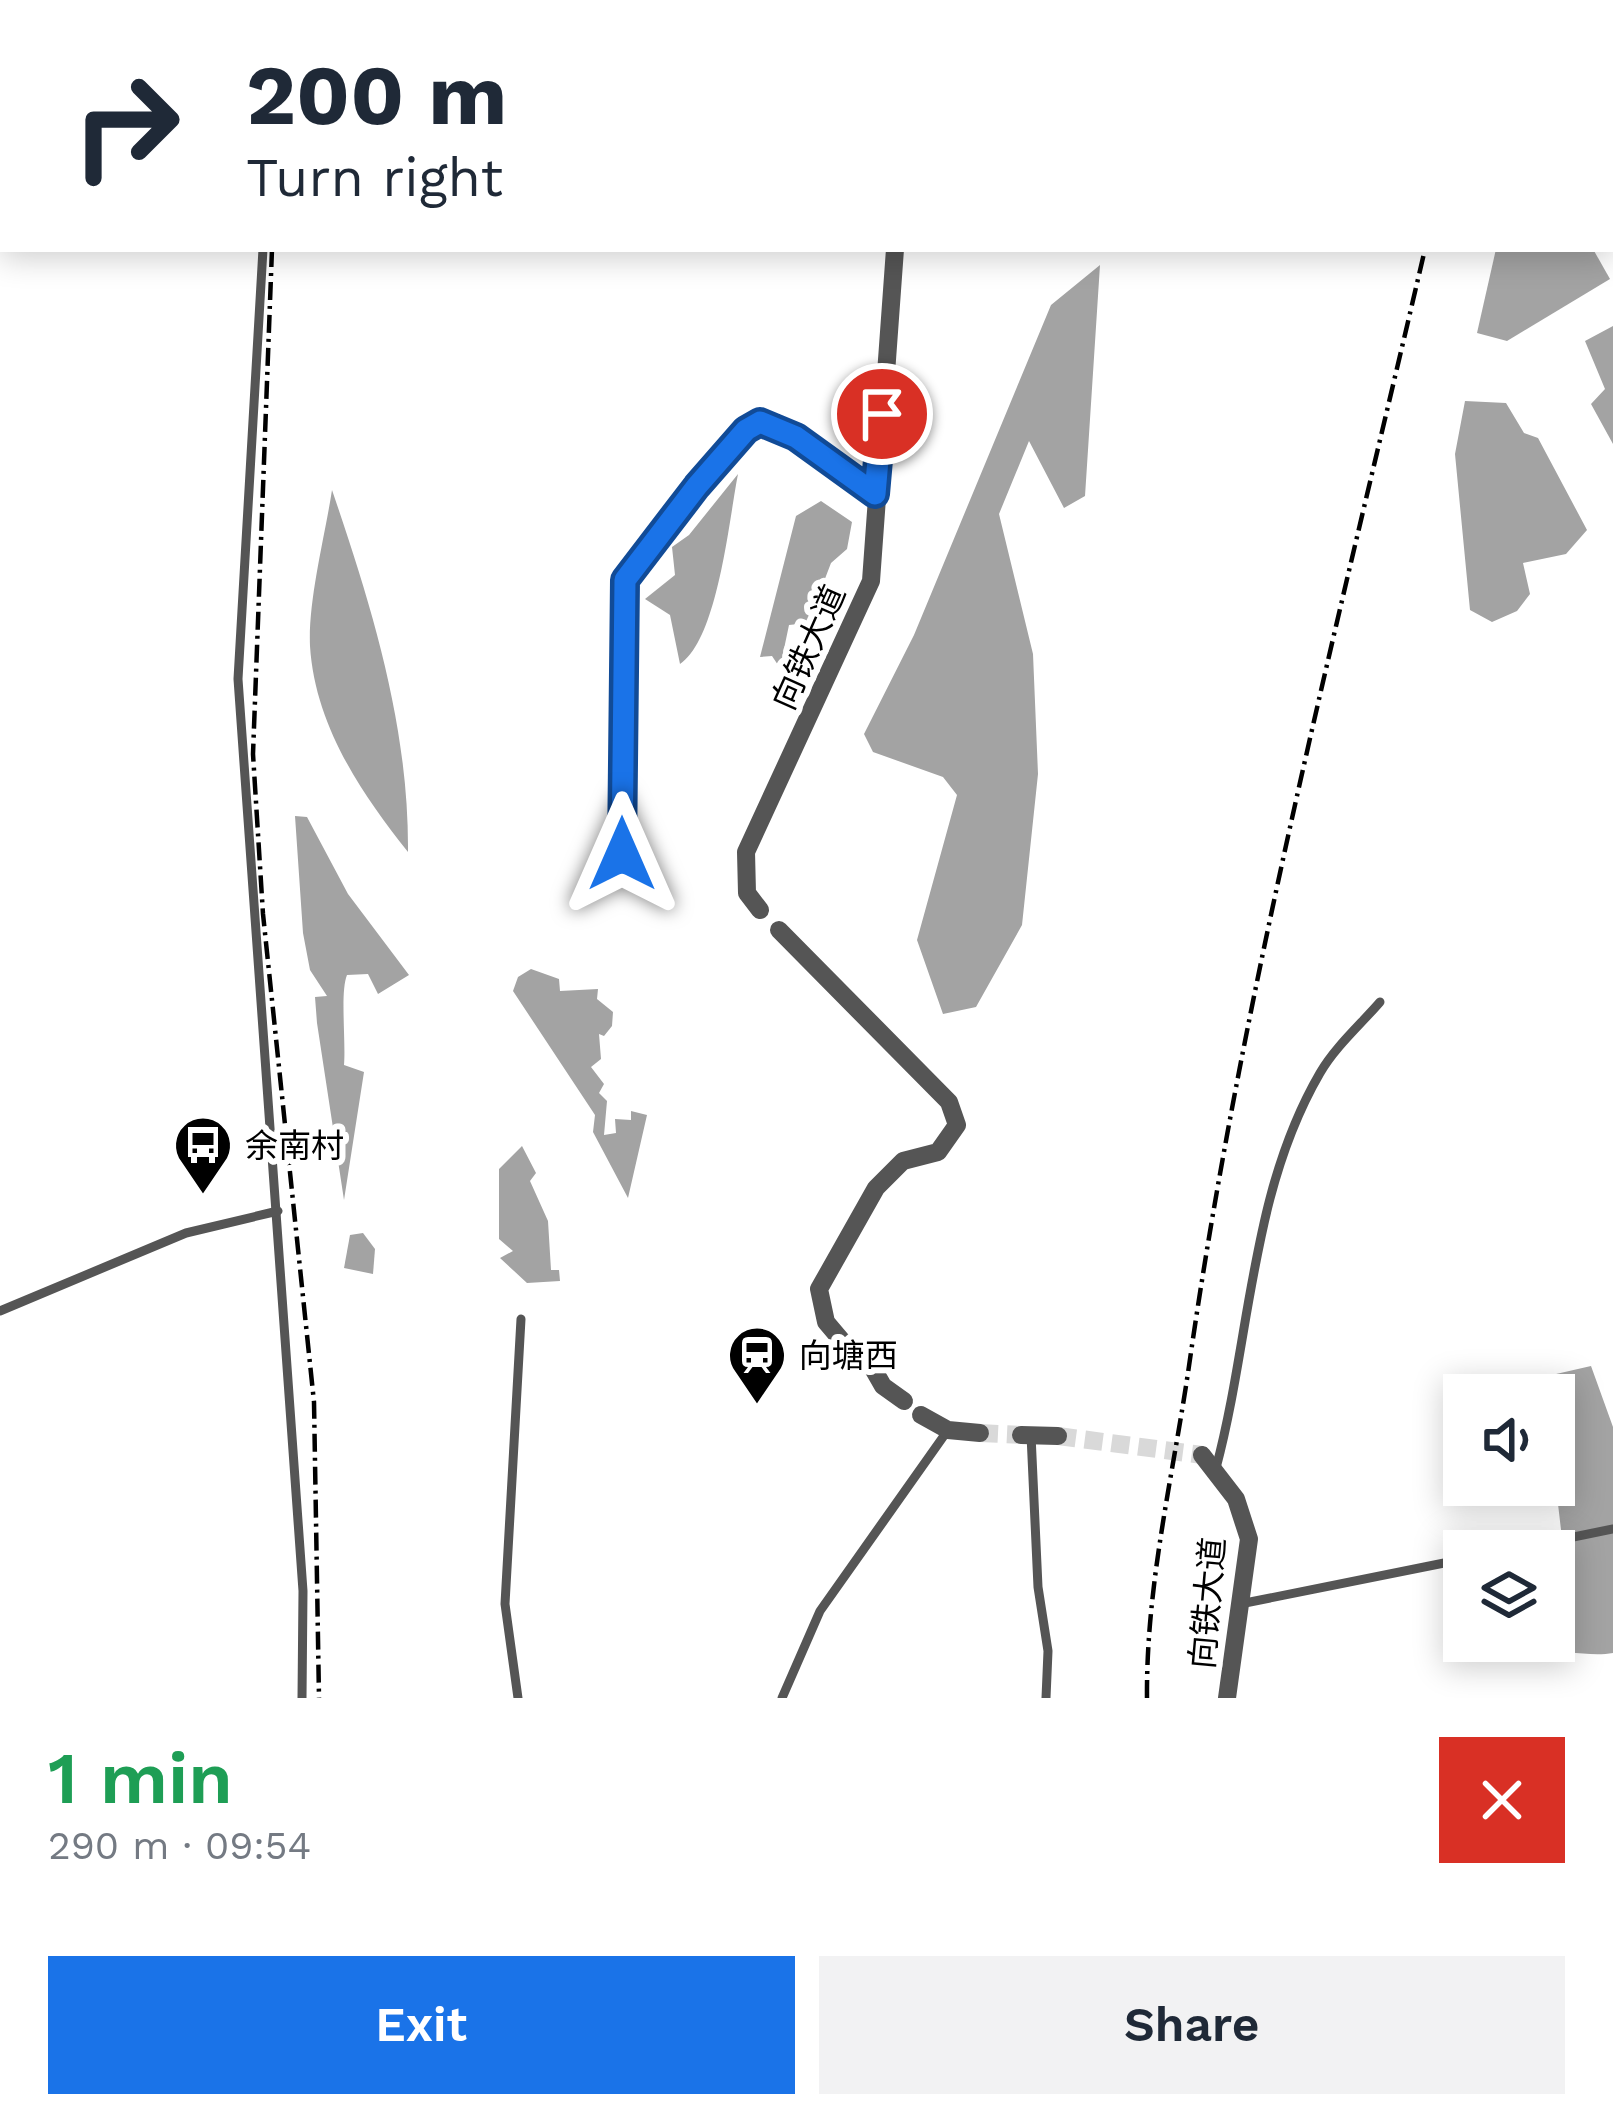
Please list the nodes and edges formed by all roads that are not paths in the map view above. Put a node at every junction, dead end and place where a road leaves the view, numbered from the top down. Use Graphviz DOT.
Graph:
graph roads {
  1 [pos="263,252"];
  2 [pos="895,252"];
  3 [pos="875,494"];
  4 [pos="622,854"];
  5 [pos="760,910"];
  6 [pos="778,930"];
  7 [pos="1380,1001"];
  8 [pos="278,1211"];
  9 [pos="0,1311"];
  10 [pos="521,1319"];
  11 [pos="848,1348"];
  12 [pos="867,1358"];
  13 [pos="904,1401"];
  14 [pos="921,1415"];
  15 [pos="948,1430"];
  16 [pos="980,1433"];
  17 [pos="1026,1435"];
  18 [pos="1058,1436"];
  19 [pos="1202,1455"];
  20 [pos="1215,1473"];
  21 [pos="1613,1529"];
  22 [pos="1575,1537"];
  23 [pos="1443,1563"];
  24 [pos="1240,1604"];
  25 [pos="302,1698"];
  26 [pos="518,1698"];
  27 [pos="782,1698"];
  28 [pos="1046,1698"];
  29 [pos="1228,1698"];
  1 -- 8 [label="lane"];
  2 -- 3 [label="street, 向铁大道"];
  3 -- 4 [label="lane"];
  3 -- 5 [label="street, 向铁大道"];
  6 -- 11 [label="street"];
  7 -- 20 [label="lane"];
  8 -- 9 [label="lane"];
  8 -- 25 [label="lane"];
  10 -- 26 [label="lane"];
  12 -- 13 [label="street"];
  14 -- 15 [label="street"];
  15 -- 16 [label="street"];
  15 -- 27 [label="lane"];
  17 -- 18 [label="street"];
  17 -- 28 [label="lane"];
  19 -- 20 [label="street, 向铁大道"];
  20 -- 24 [label="street, 向铁大道"];
  21 -- 22 [label="lane"];
  23 -- 24 [label="lane"];
  24 -- 29 [label="street, 向铁大道"];
}
